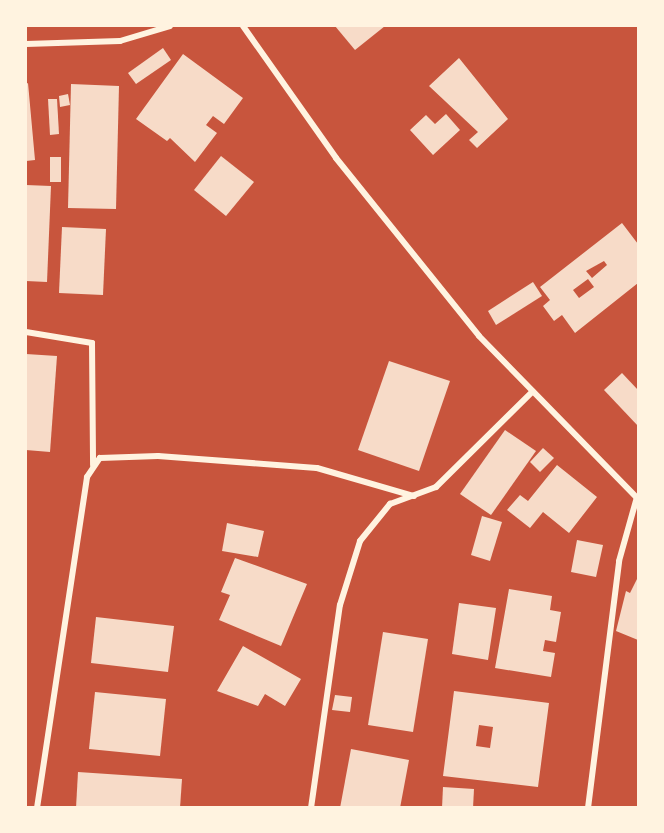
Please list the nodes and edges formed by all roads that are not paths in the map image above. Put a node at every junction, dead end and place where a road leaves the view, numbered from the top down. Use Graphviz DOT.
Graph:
graph roads {
  1 [pos="170,26"];
  2 [pos="243,26"];
  3 [pos="26,44"];
  4 [pos="26,332"];
  5 [pos="532,391"];
  6 [pos="93,465"];
  7 [pos="414,496"];
  8 [pos="638,498"];
  9 [pos="37,807"];
  10 [pos="311,807"];
  11 [pos="588,807"];
  1 -- 3 [label="street"];
  2 -- 5 [label="street"];
  4 -- 6 [label="street"];
  5 -- 7 [label="street"];
  5 -- 8 [label="street"];
  6 -- 7 [label="street"];
  6 -- 9 [label="street"];
  7 -- 10 [label="street"];
  8 -- 11 [label="street"];
}
